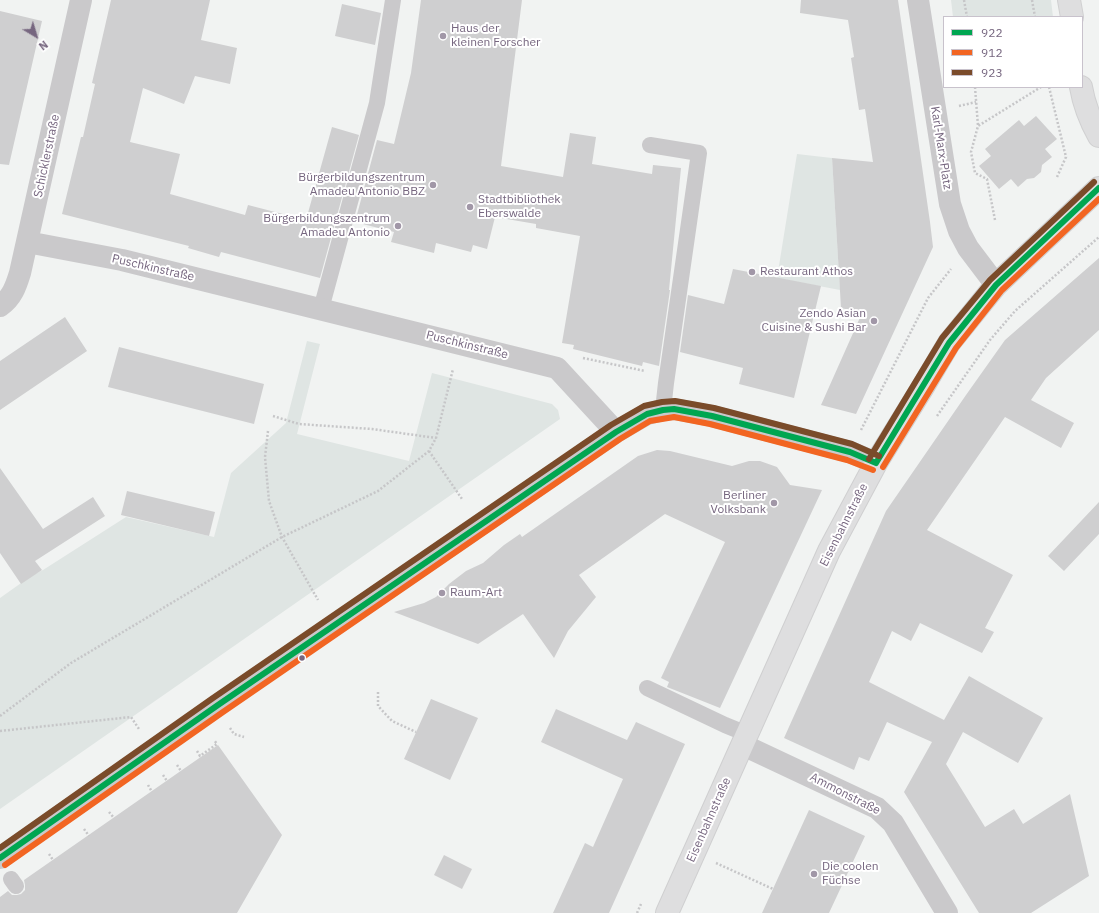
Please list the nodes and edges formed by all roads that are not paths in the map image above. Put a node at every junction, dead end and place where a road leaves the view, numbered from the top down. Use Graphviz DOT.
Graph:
graph roads {
  1 [pos="81,0"];
  2 [pos="394,0"];
  3 [pos="918,0"];
  4 [pos="1069,0"];
  5 [pos="1072,16"];
  6 [pos="1082,88"];
  7 [pos="1099,136"];
  8 [pos="650,146"];
  9 [pos="1099,188"];
  10 [pos="28,242"];
  11 [pos="996,285"];
  12 [pos="0,306"];
  13 [pos="321,309"];
  14 [pos="663,410"];
  15 [pos="616,432"];
  16 [pos="876,462"];
  17 [pos="647,688"];
  18 [pos="745,740"];
  19 [pos="0,858"];
  20 [pos="667,913"];
  21 [pos="947,913"];
  1 -- 10 [label="street, Schicklerstraße"];
  2 -- 13 [label="lane"];
  3 -- 11 [label="street, Karl-Marx-Platz"];
  4 -- 5 [label="main road"];
  6 -- 7 [label="main road"];
  8 -- 14 [label="lane"];
  9 -- 11 [label="main road, Eisenbahnstraße"];
  10 -- 12 [label="street, Schicklerstraße"];
  10 -- 13 [label="street, Puschkinstraße"];
  11 -- 16 [label="main road, Eisenbahnstraße"];
  13 -- 15 [label="street, Puschkinstraße"];
  14 -- 15 [label="street"];
  14 -- 16 [label="street"];
  15 -- 19 [label="street"];
  16 -- 18 [label="main road, Eisenbahnstraße"];
  17 -- 18 [label="lane"];
  18 -- 20 [label="main road, Eisenbahnstraße"];
  18 -- 21 [label="street, Ammonstraße"];
}
